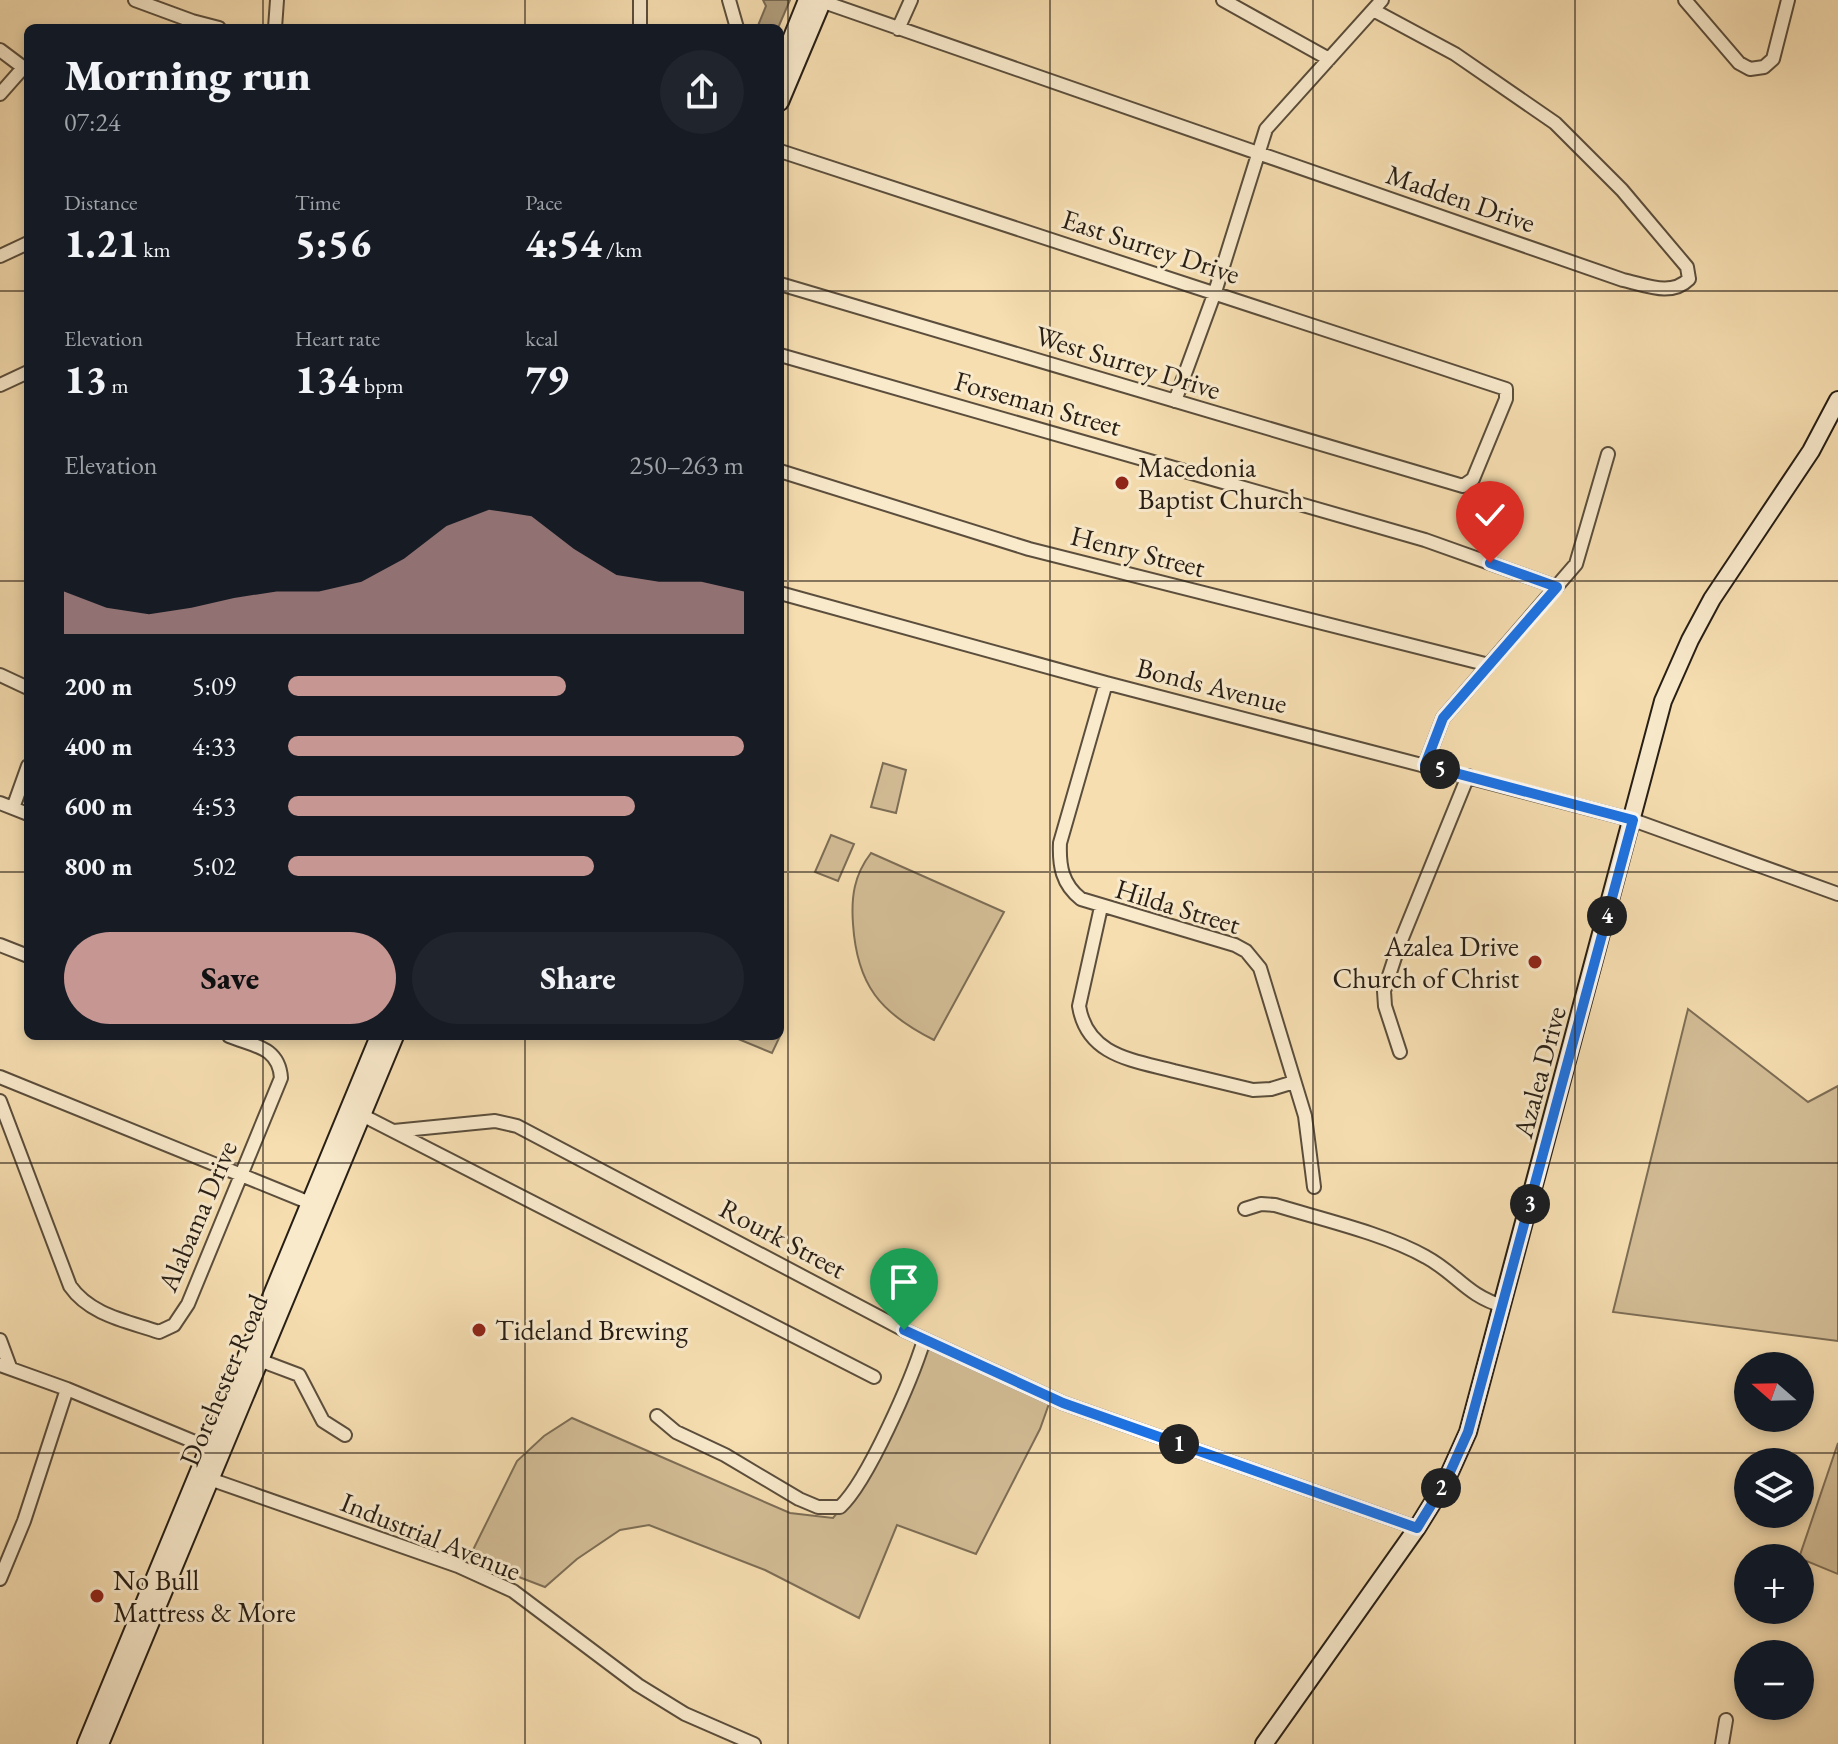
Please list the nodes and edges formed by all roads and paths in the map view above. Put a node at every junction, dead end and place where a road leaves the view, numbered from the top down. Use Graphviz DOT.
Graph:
graph roads {
  1 [pos="135,0"];
  2 [pos="277,0"];
  3 [pos="640,0"];
  4 [pos="729,0"];
  5 [pos="818,0"];
  6 [pos="911,0"];
  7 [pos="1223,0"];
  8 [pos="1685,0"];
  9 [pos="1788,0"];
  10 [pos="1378,6"];
  11 [pos="204,24"];
  12 [pos="275,24"];
  13 [pos="640,24"];
  14 [pos="736,24"];
  15 [pos="898,29"];
  16 [pos="0,50"];
  17 [pos="1329,59"];
  18 [pos="24,68"];
  19 [pos="784,70"];
  20 [pos="24,72"];
  21 [pos="0,94"];
  22 [pos="784,152"];
  23 [pos="1257,152"];
  24 [pos="24,245"];
  25 [pos="0,256"];
  26 [pos="784,285"];
  27 [pos="1215,292"];
  28 [pos="784,356"];
  29 [pos="24,374"];
  30 [pos="0,385"];
  31 [pos="1838,400"];
  32 [pos="1175,401"];
  33 [pos="1608,454"];
  34 [pos="784,472"];
  35 [pos="1463,486"];
  36 [pos="1557,587"];
  37 [pos="784,594"];
  38 [pos="1489,665"];
  39 [pos="0,675"];
  40 [pos="1106,683"];
  41 [pos="24,686"];
  42 [pos="1425,765"];
  43 [pos="24,773"];
  44 [pos="1468,776"];
  45 [pos="6,806"];
  46 [pos="1633,820"];
  47 [pos="1838,894"];
  48 [pos="1101,907"];
  49 [pos="0,945"];
  50 [pos="24,954"];
  51 [pos="239,1040"];
  52 [pos="378,1040"];
  53 [pos="393,1040"];
  54 [pos="1400,1052"];
  55 [pos="0,1077"];
  56 [pos="1294,1082"];
  57 [pos="0,1101"];
  58 [pos="356,1112"];
  59 [pos="394,1131"];
  60 [pos="240,1176"];
  61 [pos="1314,1187"];
  62 [pos="310,1203"];
  63 [pos="1245,1209"];
  64 [pos="1503,1306"];
  65 [pos="0,1340"];
  66 [pos="924,1340"];
  67 [pos="254,1358"];
  68 [pos="5,1366"];
  69 [pos="874,1377"];
  70 [pos="67,1389"];
  71 [pos="657,1416"];
  72 [pos="345,1435"];
  73 [pos="215,1451"];
  74 [pos="204,1477"];
  75 [pos="1417,1528"];
  76 [pos="0,1579"];
  77 [pos="1726,1720"];
  78 [pos="86,1744"];
  79 [pos="100,1744"];
  80 [pos="754,1744"];
  81 [pos="1264,1744"];
  82 [pos="1722,1744"];
  1 -- 11 [label="street"];
  2 -- 12 [label="street"];
  3 -- 13 [label="street"];
  4 -- 14 [label="street"];
  5 -- 15 [label="street, Madden Drive"];
  5 -- 19 [label="main road"];
  6 -- 15 [label="street"];
  7 -- 17 [label="street"];
  8 -- 9 [label="street"];
  10 -- 17 [label="street"];
  10 -- 23 [label="street, Madden Drive"];
  15 -- 23 [label="street, Madden Drive"];
  16 -- 18 [label="street"];
  17 -- 23 [label="street"];
  20 -- 21 [label="street"];
  22 -- 27 [label="street, East Surrey Drive"];
  23 -- 27 [label="street"];
  24 -- 25 [label="street"];
  26 -- 32 [label="street, West Surrey Drive"];
  27 -- 32 [label="street"];
  27 -- 35 [label="street, East Surrey Drive"];
  28 -- 36 [label="street, Forseman Street"];
  29 -- 30 [label="street"];
  31 -- 46 [label="main road, Azalea Drive"];
  32 -- 35 [label="street, West Surrey Drive"];
  33 -- 36 [label="street"];
  34 -- 38 [label="street, Henry Street"];
  36 -- 38 [label="street"];
  37 -- 40 [label="street, Bonds Avenue"];
  38 -- 42 [label="street"];
  39 -- 41 [label="street"];
  40 -- 42 [label="street, Bonds Avenue"];
  40 -- 48 [label="street, Hilda Street"];
  42 -- 44 [label="street, Bonds Avenue"];
  43 -- 45 [label="street"];
  44 -- 46 [label="street, Bonds Avenue"];
  44 -- 54 [label="street"];
  46 -- 47 [label="street, Bonds Avenue"];
  46 -- 64 [label="main road, Azalea Drive"];
  48 -- 56 [label="street, Hilda Street"];
  48 -- 56 [label="street"];
  49 -- 50 [label="street"];
  51 -- 60 [label="street, Alabama Drive"];
  52 -- 58 [label="main road, Dorchester Road"];
  53 -- 58 [label="main road, Dorchester Road"];
  55 -- 60 [label="street"];
  56 -- 61 [label="street, Hilda Street"];
  57 -- 60 [label="street, Alabama Drive"];
  58 -- 59 [label="street"];
  58 -- 62 [label="main road, Dorchester Road"];
  58 -- 67 [label="main road, Dorchester Road"];
  59 -- 66 [label="street, Rourk Street"];
  59 -- 69 [label="street"];
  60 -- 62 [label="street"];
  62 -- 67 [label="main road, Dorchester Road"];
  63 -- 64 [label="street"];
  64 -- 75 [label="main road, Azalea Drive"];
  65 -- 68 [label="street"];
  66 -- 71 [label="street"];
  66 -- 75 [label="street, Rourk Street"];
  67 -- 72 [label="street"];
  67 -- 73 [label="main road, Dorchester Road"];
  68 -- 70 [label="street"];
  70 -- 73 [label="street"];
  70 -- 76 [label="street"];
  73 -- 74 [label="main road, Dorchester Road"];
  74 -- 78 [label="main road, Dorchester Road"];
  74 -- 79 [label="main road, Dorchester Road"];
  74 -- 80 [label="street, Industrial Avenue"];
  75 -- 81 [label="main road, Azalea Drive"];
  77 -- 82 [label="street"];
}
